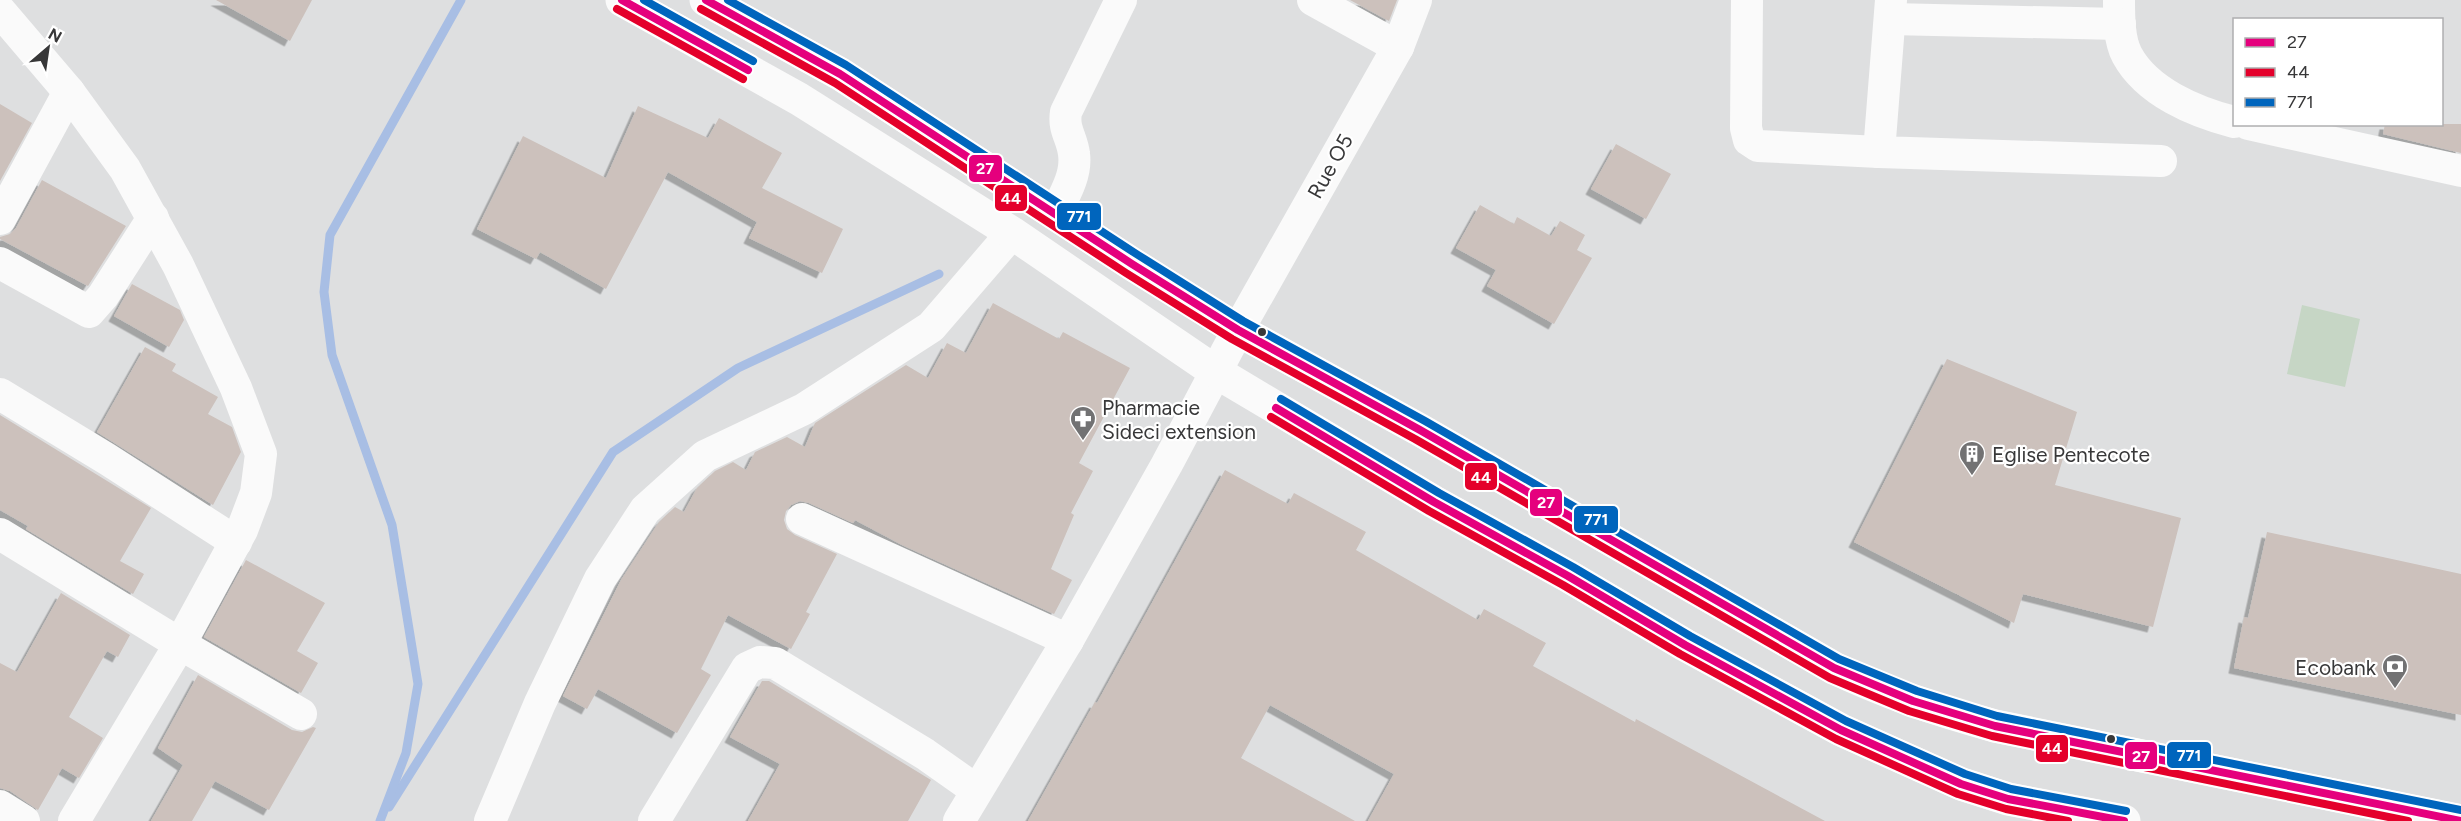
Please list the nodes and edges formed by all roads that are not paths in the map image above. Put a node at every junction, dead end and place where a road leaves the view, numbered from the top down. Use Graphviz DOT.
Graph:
graph roads {
  1 [pos="622,0"];
  2 [pos="706,0"];
  3 [pos="1121,0"];
  4 [pos="1313,0"];
  5 [pos="1416,0"];
  6 [pos="1747,0"];
  7 [pos="1890,10"];
  8 [pos="0,11"];
  9 [pos="2119,12"];
  10 [pos="1398,47"];
  11 [pos="69,92"];
  12 [pos="2233,122"];
  13 [pos="2257,126"];
  14 [pos="1879,152"];
  15 [pos="2161,161"];
  16 [pos="2461,171"];
  17 [pos="1055,214"];
  18 [pos="153,218"];
  19 [pos="0,219"];
  20 [pos="1012,233"];
  21 [pos="0,263"];
  22 [pos="1238,330"];
  23 [pos="1216,372"];
  24 [pos="0,394"];
  25 [pos="802,519"];
  26 [pos="0,534"];
  27 [pos="236,542"];
  28 [pos="1068,640"];
  29 [pos="180,644"];
  30 [pos="301,714"];
  31 [pos="976,790"];
  32 [pos="0,806"];
  33 [pos="24,821"];
  34 [pos="74,821"];
  35 [pos="490,821"];
  36 [pos="654,821"];
  37 [pos="959,821"];
  38 [pos="2124,821"];
  39 [pos="2461,821"];
  1 -- 20 [label="main road"];
  2 -- 17 [label="main road"];
  3 -- 17 [label="street"];
  4 -- 10 [label="street"];
  5 -- 10 [label="street, Rue O5"];
  6 -- 14 [label="street"];
  7 -- 9 [label="street"];
  7 -- 14 [label="street"];
  8 -- 11 [label="street"];
  9 -- 12 [label="street"];
  10 -- 22 [label="street, Rue O5"];
  11 -- 18 [label="street"];
  11 -- 19 [label="street"];
  13 -- 16 [label="street"];
  14 -- 15 [label="street"];
  17 -- 22 [label="main road"];
  18 -- 21 [label="street"];
  18 -- 27 [label="street"];
  20 -- 23 [label="main road"];
  20 -- 35 [label="street"];
  22 -- 23 [label="street, Rue O5"];
  22 -- 39 [label="main road"];
  23 -- 28 [label="street, Rue O5"];
  23 -- 38 [label="main road"];
  24 -- 27 [label="street"];
  25 -- 28 [label="street"];
  26 -- 29 [label="street"];
  27 -- 29 [label="street"];
  28 -- 31 [label="street, Rue O5"];
  29 -- 30 [label="street"];
  29 -- 34 [label="street"];
  31 -- 36 [label="street"];
  31 -- 37 [label="street, Rue O5"];
  32 -- 33 [label="street"];
}
